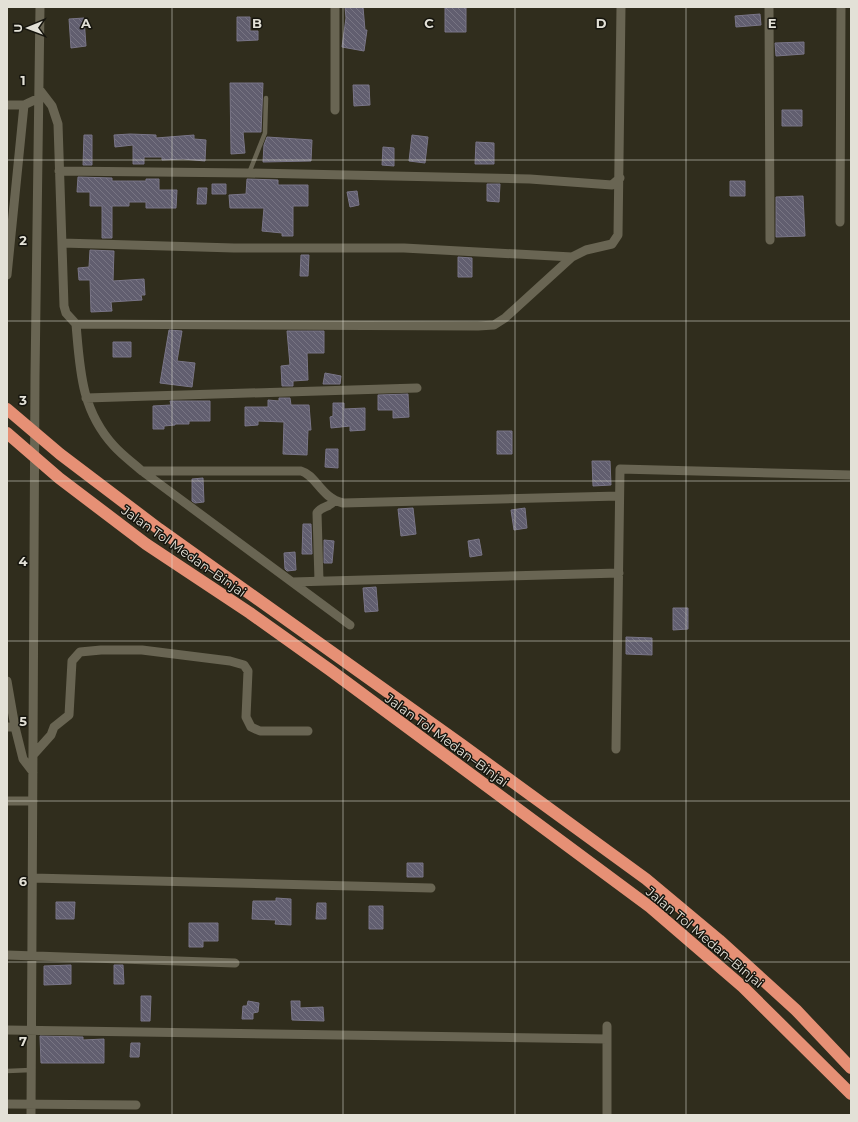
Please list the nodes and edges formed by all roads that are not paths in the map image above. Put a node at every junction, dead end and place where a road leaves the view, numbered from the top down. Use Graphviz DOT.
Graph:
graph roads {
  1 [pos="40,7"];
  2 [pos="335,7"];
  3 [pos="621,7"];
  4 [pos="769,7"];
  5 [pos="841,7"];
  6 [pos="39,93"];
  7 [pos="266,98"];
  8 [pos="7,105"];
  9 [pos="24,105"];
  10 [pos="335,110"];
  11 [pos="59,171"];
  12 [pos="248,173"];
  13 [pos="620,178"];
  14 [pos="15,205"];
  15 [pos="7,211"];
  16 [pos="840,222"];
  17 [pos="770,240"];
  18 [pos="62,243"];
  19 [pos="572,257"];
  20 [pos="7,274"];
  21 [pos="76,324"];
  22 [pos="417,388"];
  23 [pos="86,398"];
  24 [pos="7,409"];
  25 [pos="7,433"];
  26 [pos="142,471"];
  27 [pos="851,475"];
  28 [pos="619,496"];
  29 [pos="334,501"];
  30 [pos="619,573"];
  31 [pos="319,580"];
  32 [pos="292,582"];
  33 [pos="350,625"];
  34 [pos="7,681"];
  35 [pos="11,727"];
  36 [pos="308,731"];
  37 [pos="616,749"];
  38 [pos="34,754"];
  39 [pos="33,772"];
  40 [pos="7,801"];
  41 [pos="33,801"];
  42 [pos="32,878"];
  43 [pos="431,888"];
  44 [pos="7,955"];
  45 [pos="32,956"];
  46 [pos="235,963"];
  47 [pos="607,1026"];
  48 [pos="7,1030"];
  49 [pos="32,1031"];
  50 [pos="607,1039"];
  51 [pos="851,1068"];
  52 [pos="32,1070"];
  53 [pos="7,1071"];
  54 [pos="851,1094"];
  55 [pos="7,1104"];
  56 [pos="32,1104"];
  57 [pos="136,1105"];
  58 [pos="31,1115"];
  59 [pos="607,1115"];
  1 -- 6 [label="street"];
  2 -- 10 [label="street"];
  3 -- 13 [label="street"];
  4 -- 17 [label="street"];
  5 -- 16 [label="street"];
  6 -- 9 [label="street"];
  6 -- 11 [label="street"];
  6 -- 38 [label="street"];
  7 -- 12 [label="lane"];
  8 -- 9 [label="street"];
  9 -- 14 [label="street"];
  11 -- 12 [label="street"];
  11 -- 18 [label="street"];
  12 -- 13 [label="street"];
  13 -- 19 [label="street"];
  14 -- 15 [label="street"];
  14 -- 20 [label="street"];
  18 -- 19 [label="street"];
  18 -- 21 [label="street"];
  19 -- 21 [label="street"];
  21 -- 23 [label="street"];
  22 -- 23 [label="street"];
  23 -- 26 [label="street"];
  24 -- 51 [label="highway, Jalan Tol Medan–Binjai"];
  25 -- 54 [label="highway, Jalan Tol Medan–Binjai"];
  26 -- 29 [label="street"];
  26 -- 32 [label="street"];
  27 -- 28 [label="street"];
  28 -- 29 [label="street"];
  28 -- 30 [label="street"];
  29 -- 31 [label="street"];
  30 -- 31 [label="street"];
  30 -- 37 [label="street"];
  31 -- 32 [label="street"];
  32 -- 33 [label="street"];
  34 -- 35 [label="street"];
  35 -- 39 [label="street"];
  36 -- 38 [label="street"];
  38 -- 39 [label="street"];
  39 -- 41 [label="street"];
  40 -- 41 [label="street"];
  41 -- 42 [label="street"];
  42 -- 43 [label="street"];
  42 -- 45 [label="street"];
  44 -- 45 [label="street"];
  45 -- 46 [label="street"];
  45 -- 49 [label="street"];
  47 -- 50 [label="street"];
  48 -- 49 [label="street"];
  49 -- 50 [label="street"];
  49 -- 52 [label="street"];
  50 -- 59 [label="street"];
  52 -- 53 [label="lane"];
  52 -- 56 [label="street"];
  55 -- 56 [label="street"];
  56 -- 57 [label="street"];
  56 -- 58 [label="street"];
}
